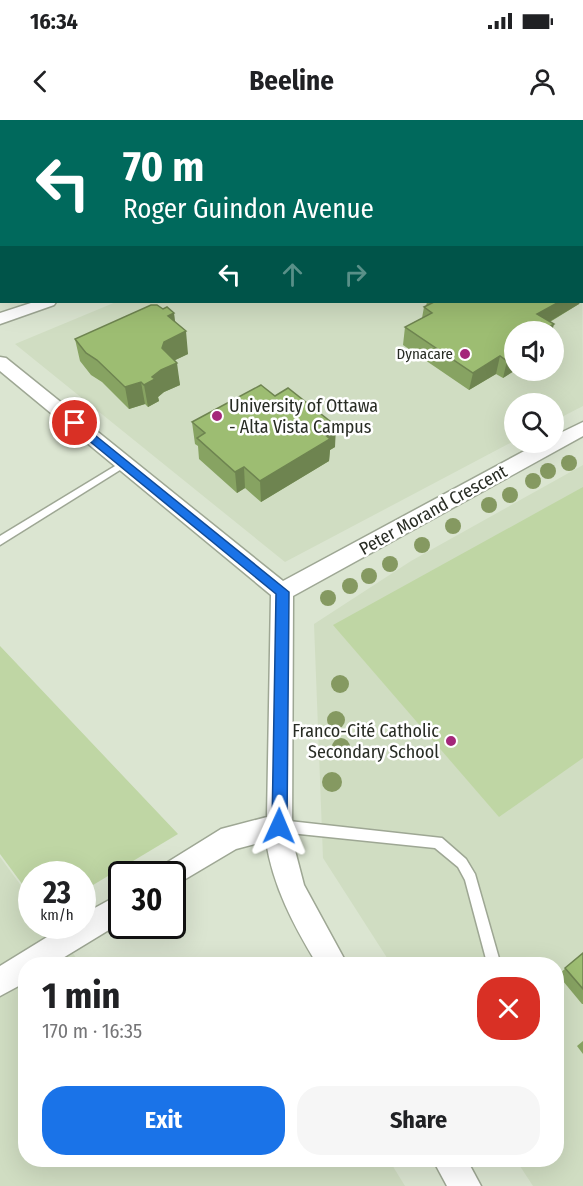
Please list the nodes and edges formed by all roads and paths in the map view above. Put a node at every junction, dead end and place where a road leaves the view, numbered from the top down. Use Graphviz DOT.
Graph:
graph roads {
  1 [pos="45,303"];
  2 [pos="0,319"];
  3 [pos="0,362"];
  4 [pos="583,428"];
  5 [pos="125,463"];
  6 [pos="0,541"];
  7 [pos="282,592"];
  8 [pos="279,826"];
  9 [pos="186,865"];
  10 [pos="108,915"];
  11 [pos="40,957"];
  12 [pos="329,957"];
  13 [pos="492,957"];
  14 [pos="18,971"];
  15 [pos="0,982"];
  16 [pos="453,1167"];
  17 [pos="465,1186"];
  1 -- 2 [label="street"];
  3 -- 5 [label="street"];
  4 -- 7 [label="street, Peter Morand Crescent"];
  5 -- 6 [label="lane"];
  5 -- 7 [label="street"];
  7 -- 8 [label="street"];
  8 -- 9 [label="street"];
  8 -- 12 [label="street"];
  8 -- 13 [label="lane"];
  10 -- 11 [label="street"];
  14 -- 15 [label="street"];
  16 -- 17 [label="street"];
}
